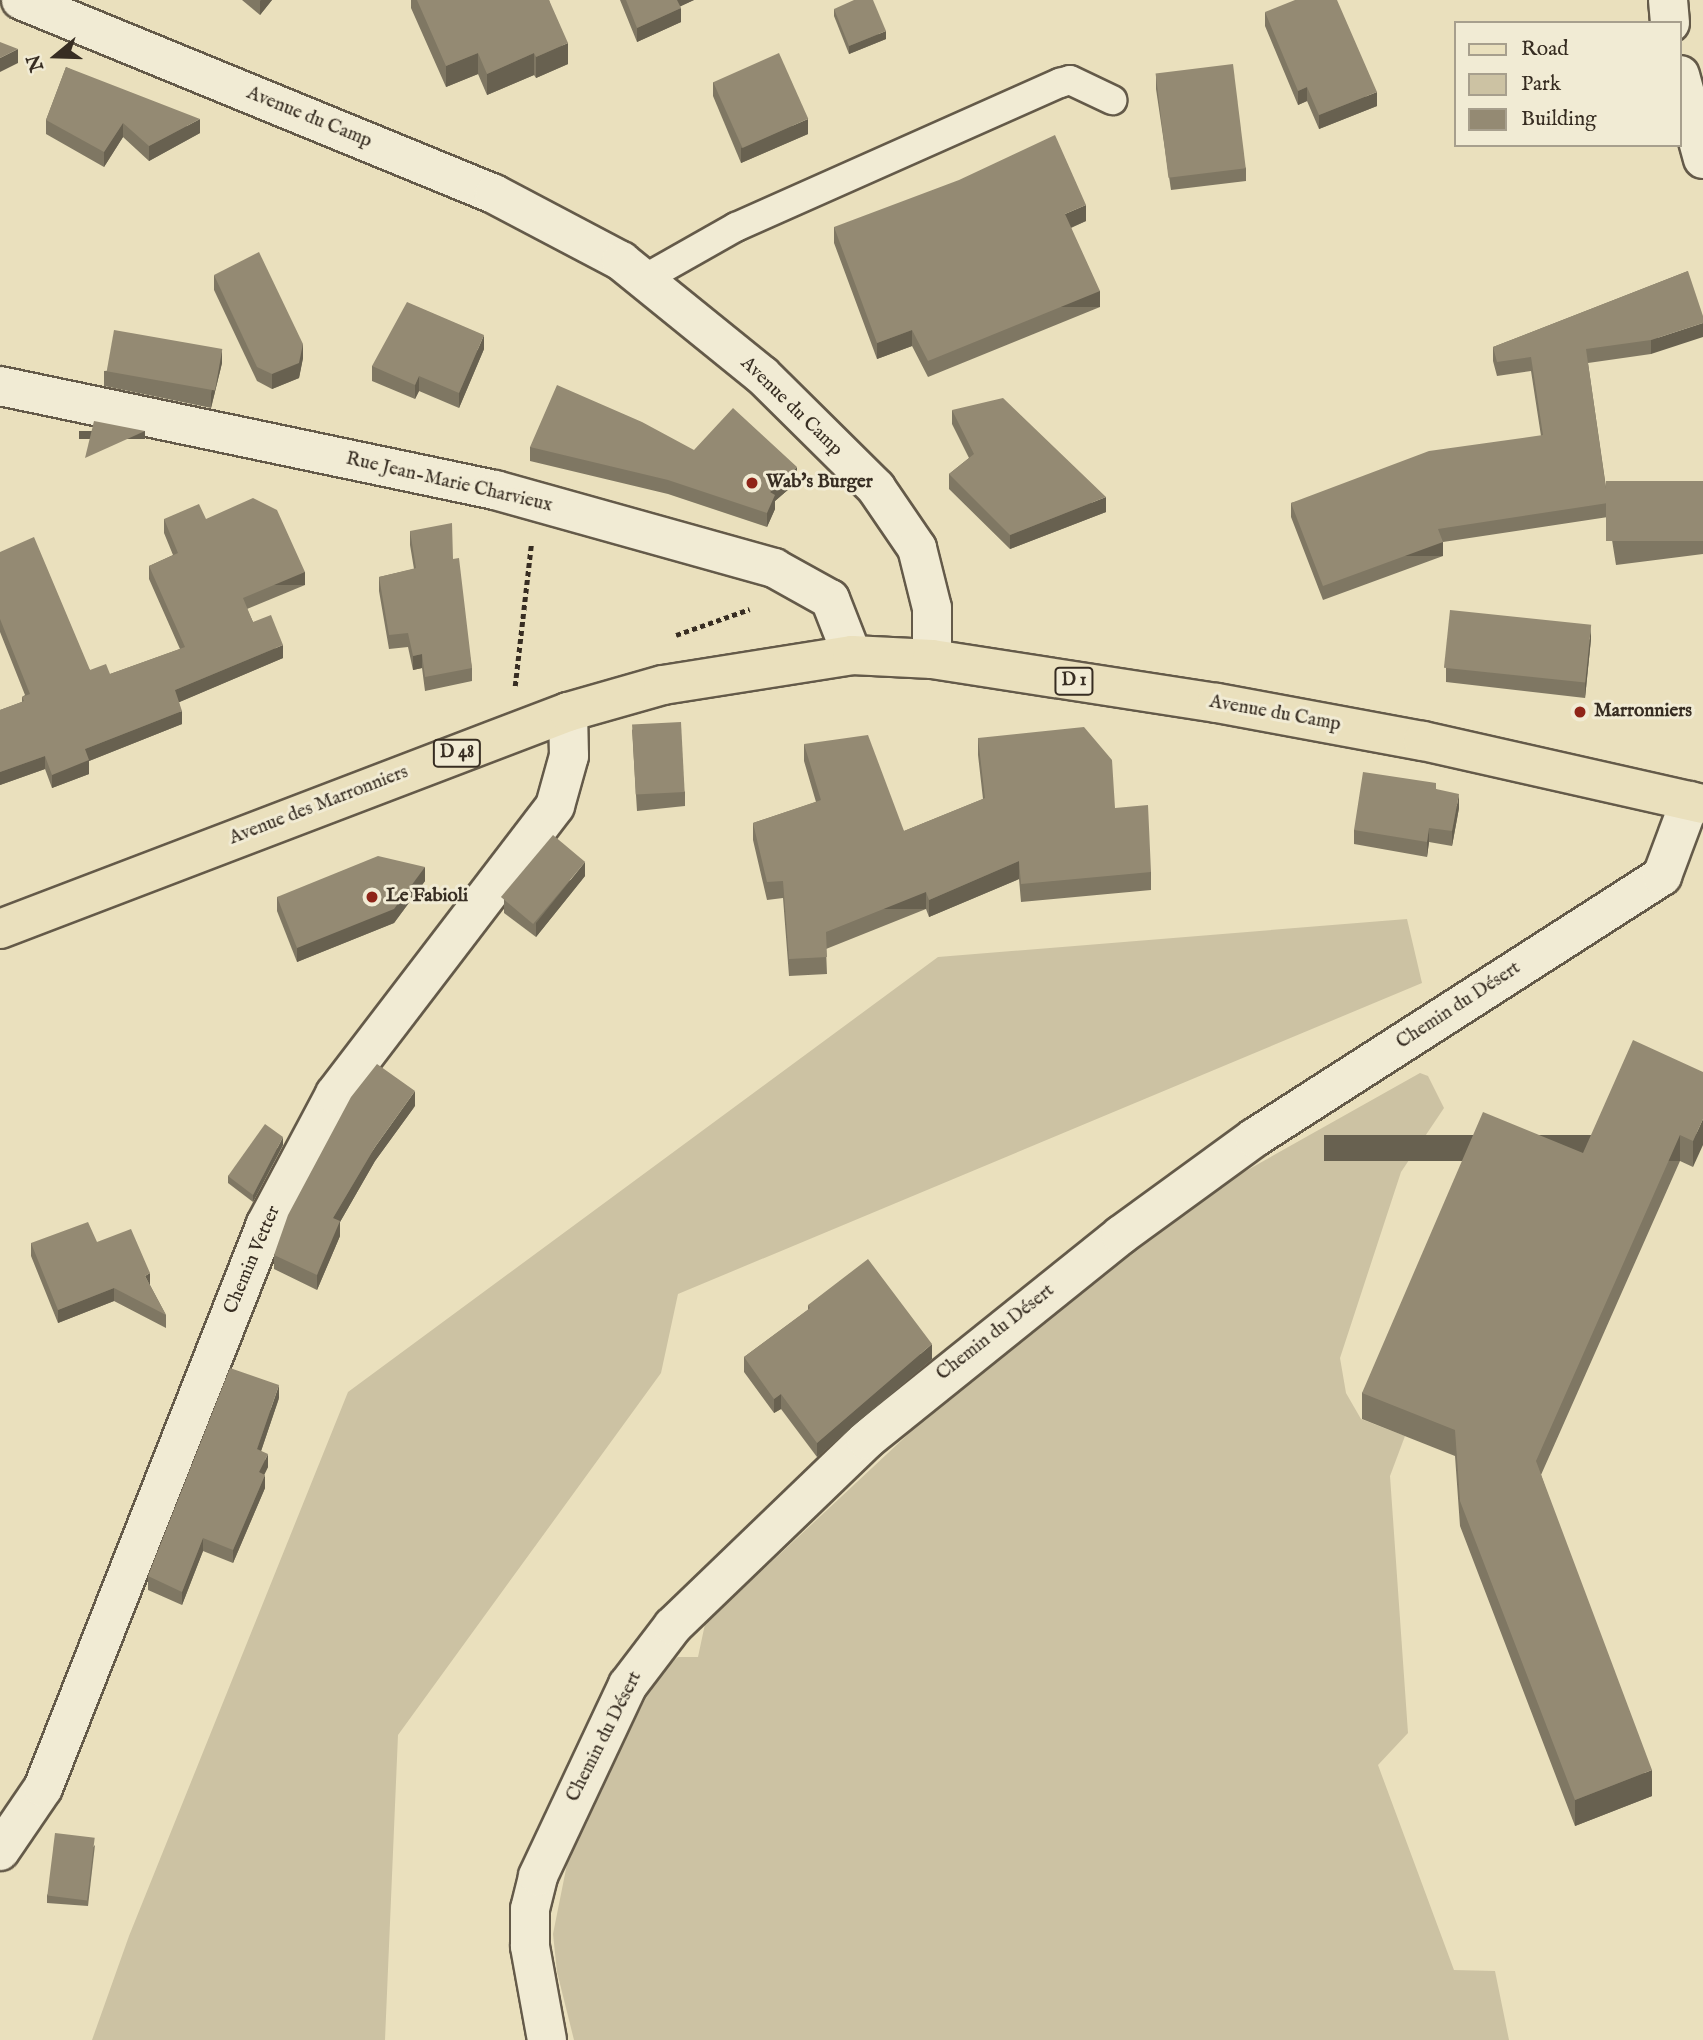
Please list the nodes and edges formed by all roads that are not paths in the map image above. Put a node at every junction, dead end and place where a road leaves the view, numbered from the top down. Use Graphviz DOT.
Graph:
graph roads {
  1 [pos="21,0"];
  2 [pos="1668,0"];
  3 [pos="1670,21"];
  4 [pos="1682,82"];
  5 [pos="1112,100"];
  6 [pos="1703,159"];
  7 [pos="644,279"];
  8 [pos="0,386"];
  9 [pos="852,655"];
  10 [pos="932,659"];
  11 [pos="568,712"];
  12 [pos="1696,802"];
  13 [pos="0,929"];
  14 [pos="0,1851"];
  15 [pos="547,2040"];
  1 -- 7 [label="street, Avenue du Camp"];
  2 -- 3 [label="street"];
  4 -- 6 [label="street"];
  5 -- 7 [label="lane"];
  7 -- 10 [label="street, Avenue du Camp"];
  8 -- 9 [label="street, Rue Jean-Marie Charvieux"];
  9 -- 10 [label="main road, Avenue des Marronniers / D 48"];
  9 -- 11 [label="main road, Avenue des Marronniers / D 48"];
  10 -- 12 [label="main road, Avenue du Camp / D 1"];
  11 -- 13 [label="main road, Avenue des Marronniers / D 48"];
  11 -- 14 [label="street, Chemin Vetter"];
  12 -- 15 [label="street, Chemin du Désert"];
}
